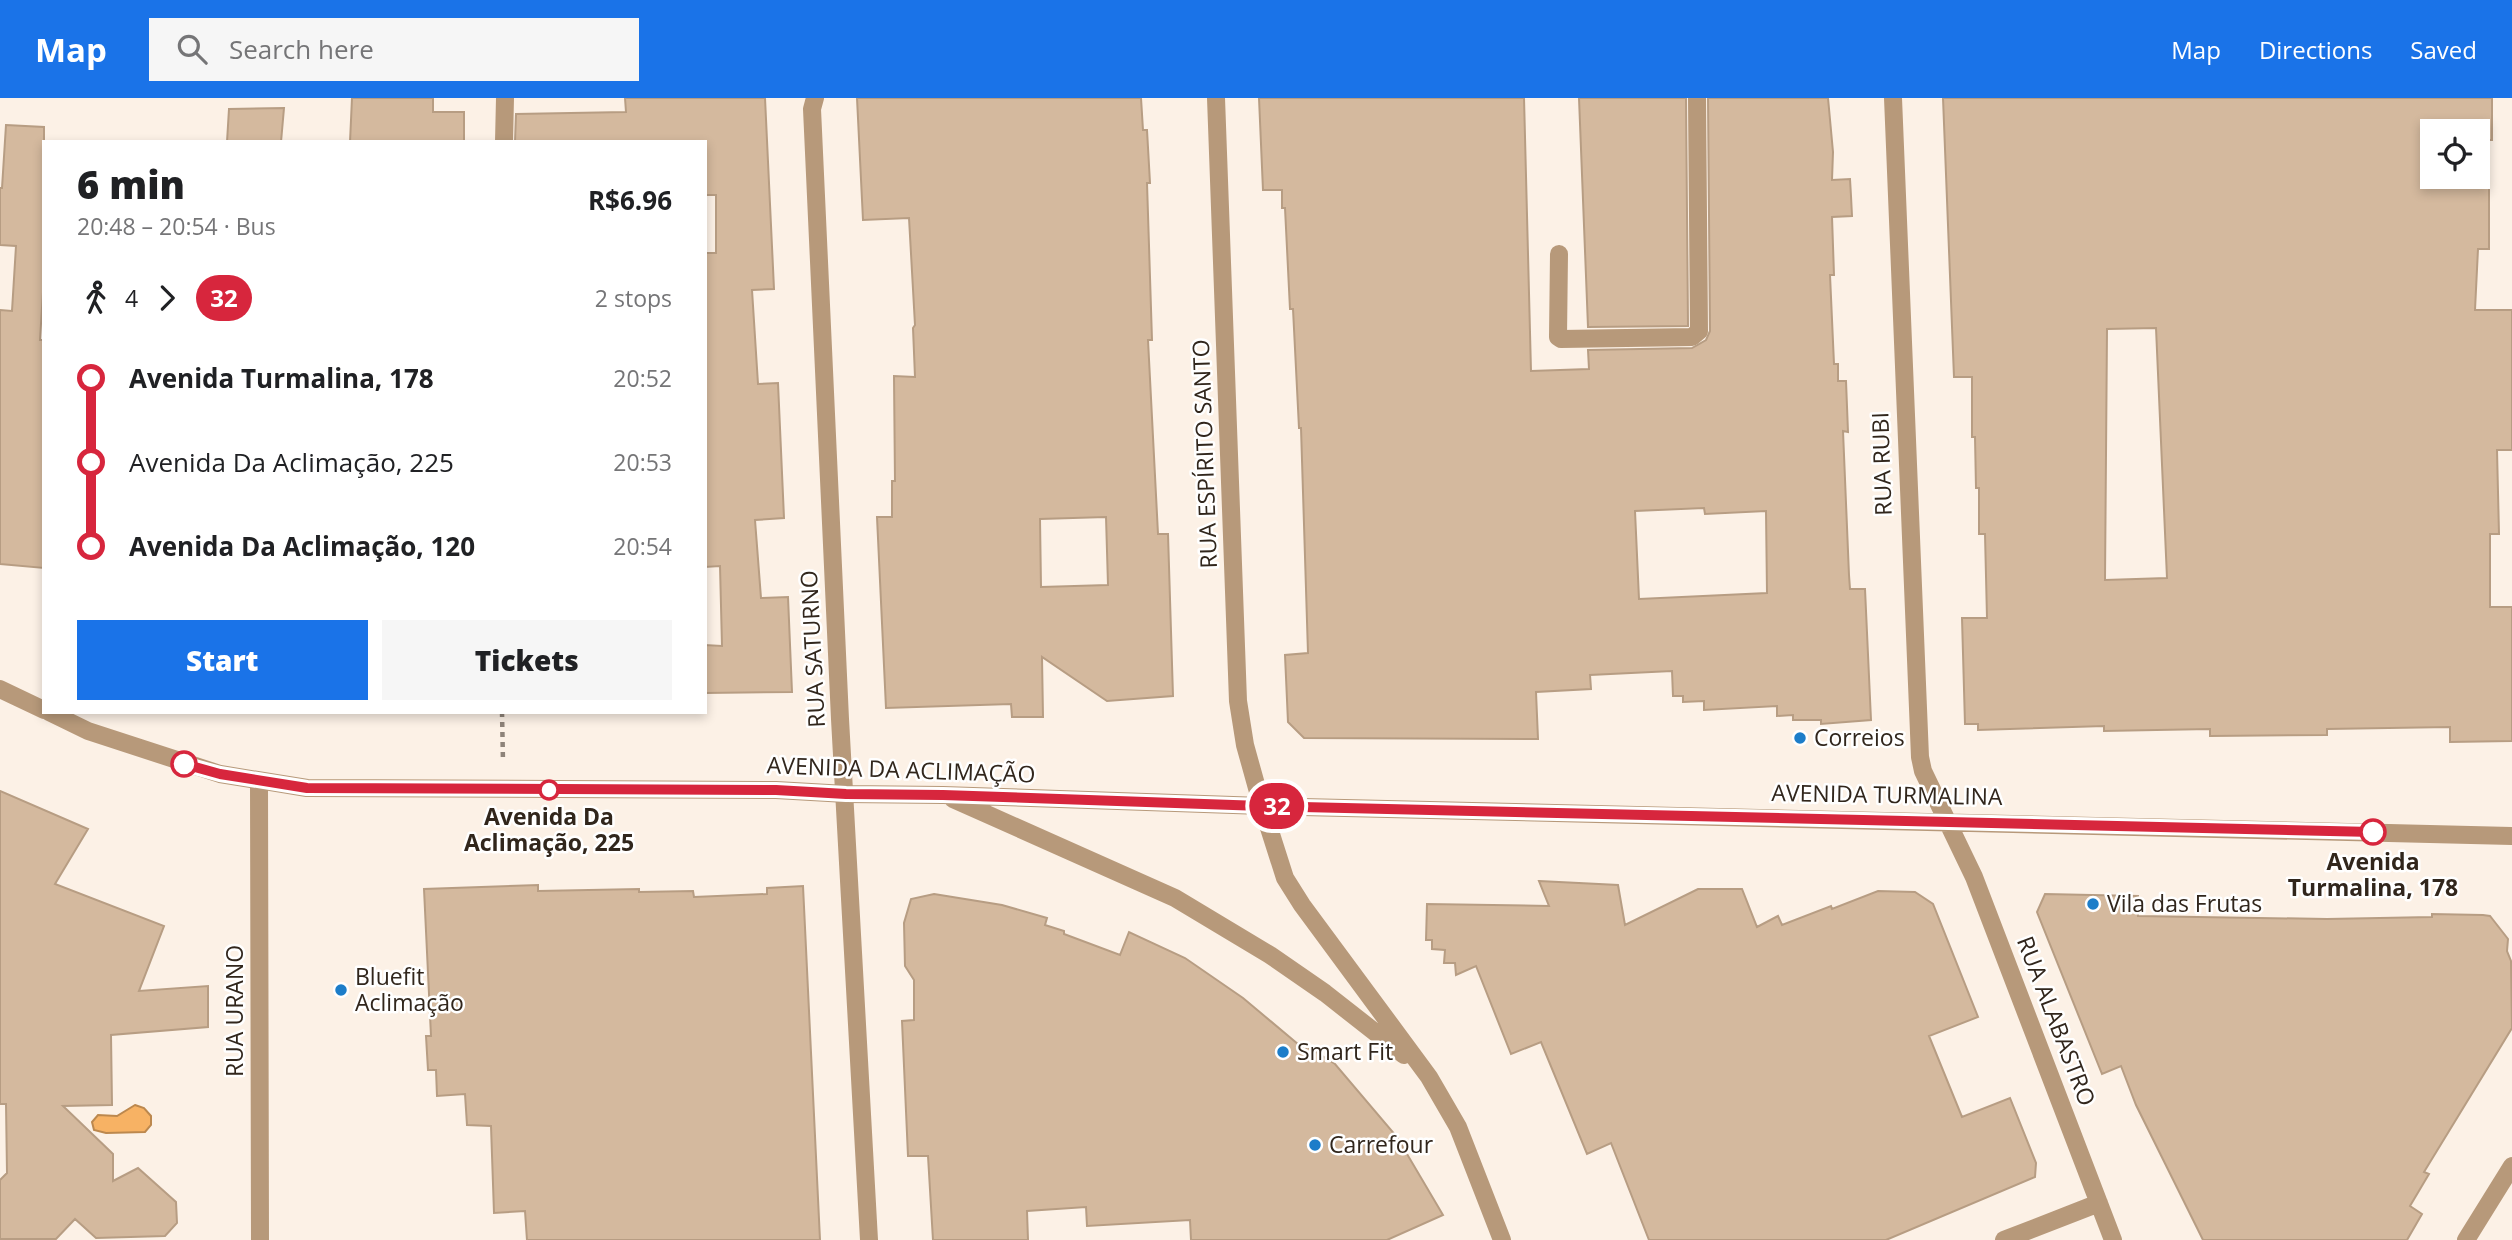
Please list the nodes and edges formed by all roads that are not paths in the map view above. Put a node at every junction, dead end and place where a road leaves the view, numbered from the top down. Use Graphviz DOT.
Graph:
graph roads {
  1 [pos="505,98"];
  2 [pos="815,98"];
  3 [pos="1216,98"];
  4 [pos="1698,98"];
  5 [pos="1892,98"];
  6 [pos="504,140"];
  7 [pos="1559,254"];
  8 [pos="0,689"];
  9 [pos="42,709"];
  10 [pos="53,714"];
  11 [pos="259,782"];
  12 [pos="846,794"];
  13 [pos="943,795"];
  14 [pos="1262,806"];
  15 [pos="1950,822"];
  16 [pos="2512,836"];
  17 [pos="1429,1077"];
  18 [pos="2512,1166"];
  19 [pos="2099,1203"];
  20 [pos="260,1240"];
  21 [pos="869,1240"];
  22 [pos="1502,1240"];
  23 [pos="2004,1240"];
  24 [pos="2113,1240"];
  25 [pos="2466,1240"];
  1 -- 6 [label="street"];
  2 -- 12 [label="street, RUA SATURNO"];
  3 -- 14 [label="street, RUA ESPÍRITO SANTO"];
  4 -- 7 [label="street"];
  5 -- 15 [label="street, RUA RUBI"];
  8 -- 9 [label="street"];
  10 -- 11 [label="street, AVENIDA DA ACLIMAÇÃO"];
  11 -- 12 [label="street, AVENIDA DA ACLIMAÇÃO"];
  11 -- 20 [label="street, RUA URANO"];
  12 -- 13 [label="street, AVENIDA DA ACLIMAÇÃO"];
  12 -- 21 [label="street, RUA SATURNO"];
  13 -- 14 [label="street, AVENIDA DA ACLIMAÇÃO"];
  13 -- 17 [label="street"];
  14 -- 15 [label="street, AVENIDA TURMALINA"];
  14 -- 17 [label="street"];
  15 -- 16 [label="street, AVENIDA TURMALINA"];
  15 -- 19 [label="street, RUA ALABASTRO"];
  17 -- 22 [label="street"];
  18 -- 25 [label="street"];
  19 -- 23 [label="street"];
  19 -- 24 [label="street, RUA ALABASTRO"];
}
